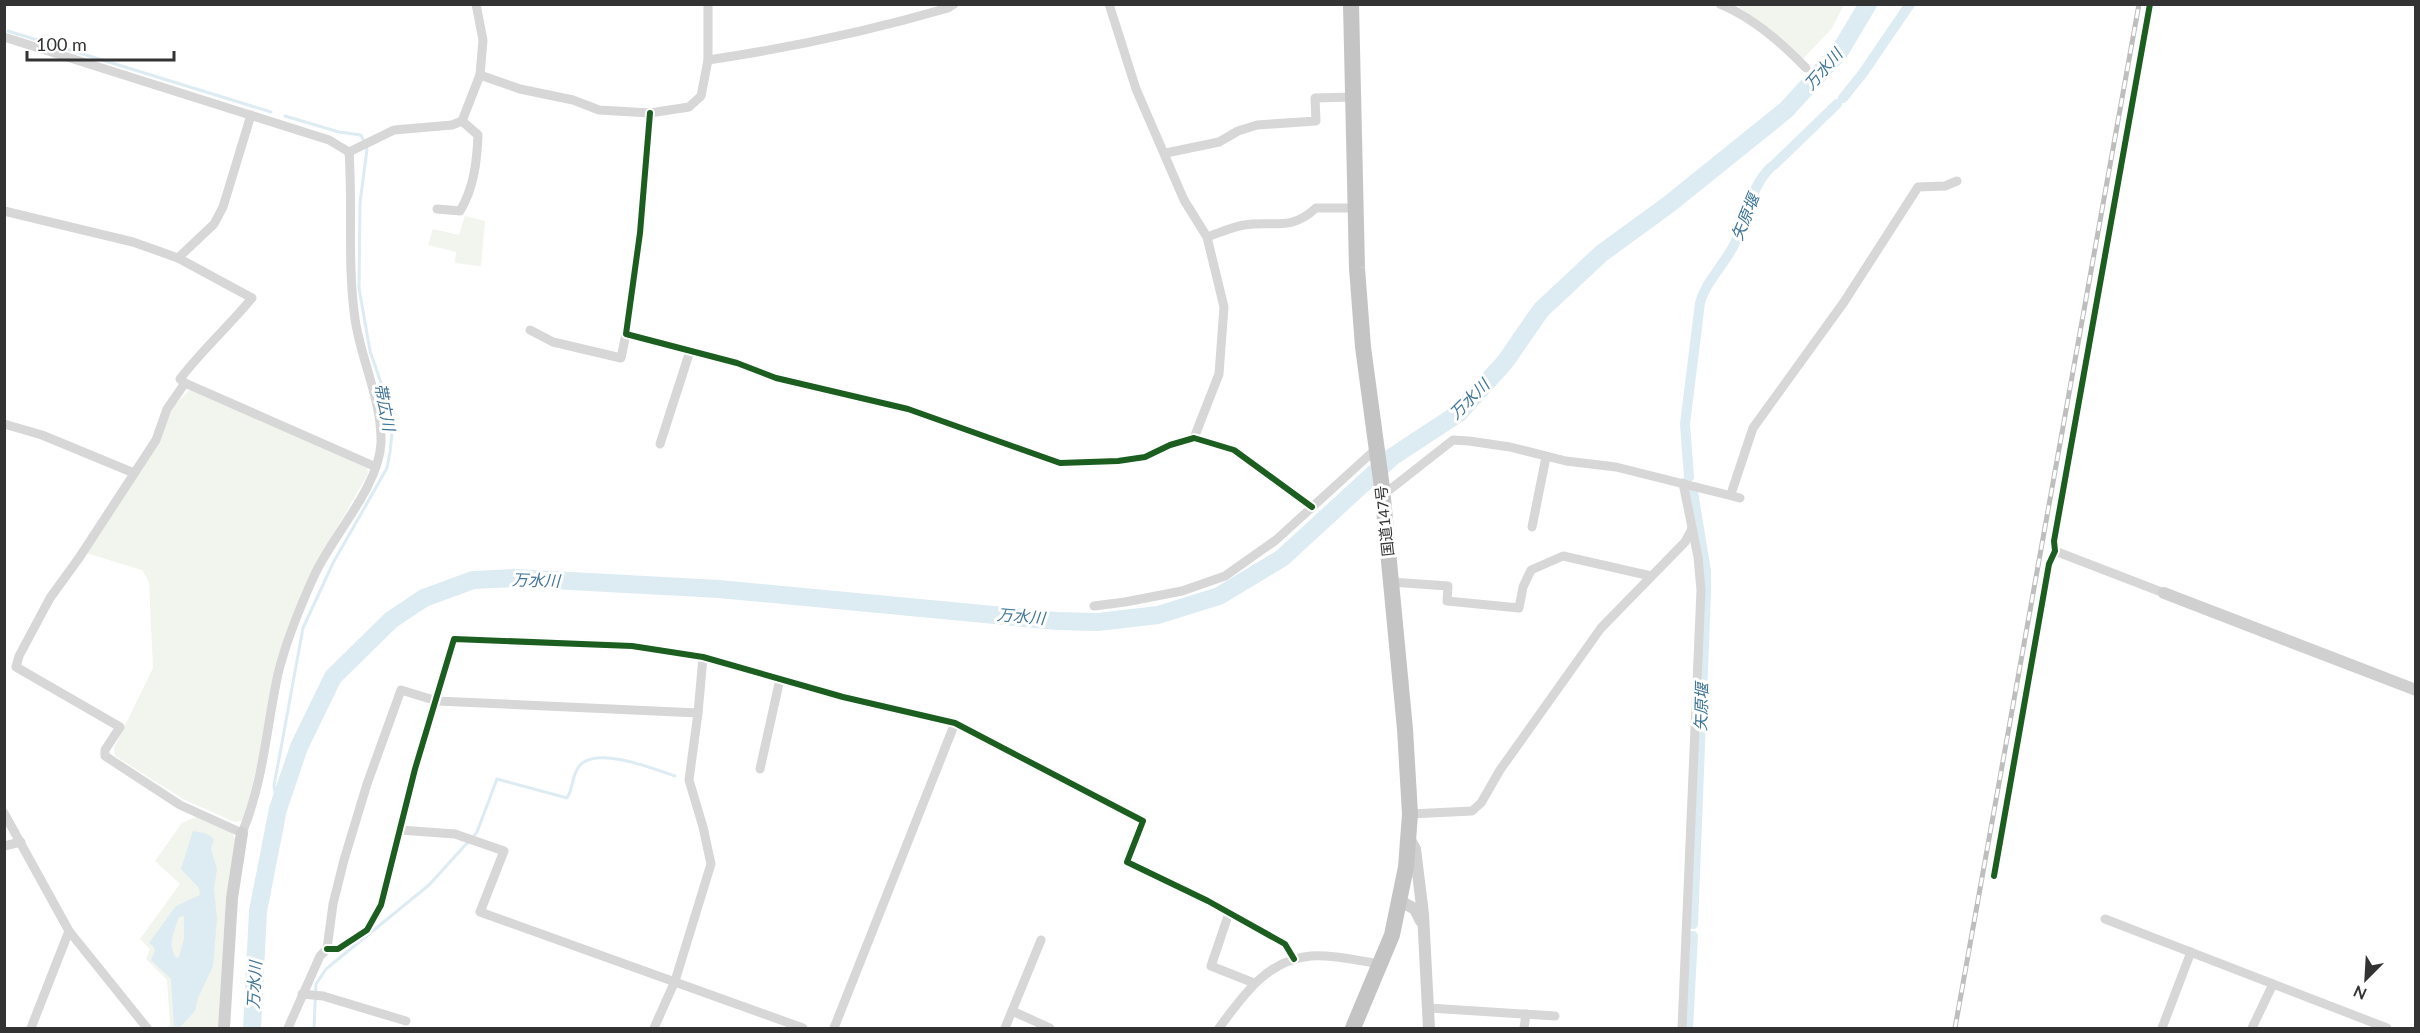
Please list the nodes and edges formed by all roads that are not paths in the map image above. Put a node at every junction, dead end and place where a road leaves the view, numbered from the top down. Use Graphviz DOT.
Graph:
graph roads {
  1 [pos="476,4"];
  2 [pos="708,4"];
  3 [pos="954,4"];
  4 [pos="1109,4"];
  5 [pos="1351,4"];
  6 [pos="1720,4"];
  7 [pos="2150,4"];
  8 [pos="1735,7"];
  9 [pos="4,38"];
  10 [pos="708,60"];
  11 [pos="1806,68"];
  12 [pos="480,75"];
  13 [pos="1352,97"];
  14 [pos="650,113"];
  15 [pos="251,115"];
  16 [pos="462,121"];
  17 [pos="349,152"];
  18 [pos="1166,153"];
  19 [pos="1957,182"];
  20 [pos="437,208"];
  21 [pos="1354,208"];
  22 [pos="4,210"];
  23 [pos="1207,237"];
  24 [pos="178,258"];
  25 [pos="530,330"];
  26 [pos="626,334"];
  27 [pos="690,351"];
  28 [pos="185,383"];
  29 [pos="4,424"];
  30 [pos="1194,438"];
  31 [pos="660,444"];
  32 [pos="1377,451"];
  33 [pos="1546,457"];
  34 [pos="376,467"];
  35 [pos="134,473"];
  36 [pos="1683,483"];
  37 [pos="1383,492"];
  38 [pos="1312,507"];
  39 [pos="1532,527"];
  40 [pos="1692,530"];
  41 [pos="2055,551"];
  42 [pos="1651,576"];
  43 [pos="1391,582"];
  44 [pos="2164,593"];
  45 [pos="1094,606"];
  46 [pos="703,657"];
  47 [pos="780,679"];
  48 [pos="2415,690"];
  49 [pos="437,701"];
  50 [pos="698,713"];
  51 [pos="955,723"];
  52 [pos="760,769"];
  53 [pos="4,813"];
  54 [pos="1410,814"];
  55 [pos="399,830"];
  56 [pos="242,833"];
  57 [pos="1410,840"];
  58 [pos="21,842"];
  59 [pos="4,846"];
  60 [pos="1994,876"];
  61 [pos="1400,901"];
  62 [pos="1229,913"];
  63 [pos="2105,919"];
  64 [pos="1422,922"];
  65 [pos="69,931"];
  66 [pos="1041,940"];
  67 [pos="327,949"];
  68 [pos="2191,952"];
  69 [pos="1294,959"];
  70 [pos="1381,964"];
  71 [pos="675,981"];
  72 [pos="1254,983"];
  73 [pos="2273,984"];
  74 [pos="305,994"];
  75 [pos="1429,1008"];
  76 [pos="1012,1011"];
  77 [pos="1526,1014"];
  78 [pos="1555,1016"];
  79 [pos="406,1021"];
  80 [pos="31,1029"];
  81 [pos="147,1029"];
  82 [pos="224,1029"];
  83 [pos="288,1029"];
  84 [pos="654,1029"];
  85 [pos="803,1029"];
  86 [pos="834,1029"];
  87 [pos="1005,1029"];
  88 [pos="1050,1029"];
  89 [pos="1219,1029"];
  90 [pos="1353,1029"];
  91 [pos="1430,1029"];
  92 [pos="1524,1029"];
  93 [pos="1682,1029"];
  94 [pos="2162,1029"];
  95 [pos="2252,1029"];
  96 [pos="2387,1029"];
  1 -- 12 [label="street"];
  2 -- 10 [label="street"];
  3 -- 10 [label="street"];
  4 -- 18 [label="street"];
  5 -- 13 [label="highway, 国道147号"];
  6 -- 8 [label="street"];
  7 -- 41 [label="street"];
  8 -- 11 [label="street"];
  9 -- 15 [label="street"];
  10 -- 14 [label="street"];
  12 -- 14 [label="street"];
  12 -- 16 [label="street"];
  13 -- 18 [label="street"];
  13 -- 21 [label="highway, 国道147号"];
  14 -- 26 [label="street"];
  15 -- 17 [label="street"];
  15 -- 24 [label="street"];
  16 -- 17 [label="street"];
  16 -- 20 [label="street"];
  17 -- 34 [label="street"];
  18 -- 23 [label="street"];
  19 -- 36 [label="street"];
  21 -- 23 [label="street"];
  21 -- 32 [label="highway, 国道147号"];
  22 -- 24 [label="street"];
  23 -- 30 [label="street"];
  24 -- 28 [label="street"];
  25 -- 26 [label="street"];
  26 -- 27 [label="street"];
  27 -- 30 [label="street"];
  27 -- 31 [label="street"];
  28 -- 34 [label="street"];
  28 -- 35 [label="street"];
  29 -- 35 [label="street"];
  30 -- 38 [label="street"];
  32 -- 37 [label="highway, 国道147号"];
  32 -- 38 [label="street"];
  33 -- 36 [label="street"];
  33 -- 37 [label="street"];
  33 -- 39 [label="street"];
  34 -- 56 [label="street"];
  35 -- 56 [label="street"];
  36 -- 40 [label="street"];
  37 -- 43 [label="highway, 国道147号"];
  38 -- 45 [label="street"];
  40 -- 42 [label="street"];
  40 -- 93 [label="street"];
  41 -- 44 [label="street"];
  41 -- 60 [label="street"];
  42 -- 43 [label="street"];
  42 -- 54 [label="street"];
  43 -- 54 [label="highway, 国道147号"];
  44 -- 48 [label="street"];
  46 -- 47 [label="street"];
  46 -- 49 [label="street"];
  46 -- 50 [label="street"];
  47 -- 51 [label="street"];
  47 -- 52 [label="street"];
  49 -- 50 [label="street"];
  49 -- 55 [label="street"];
  49 -- 67 [label="street"];
  50 -- 71 [label="street"];
  51 -- 62 [label="street"];
  51 -- 86 [label="street"];
  53 -- 58 [label="street"];
  54 -- 57 [label="highway, 国道147号"];
  55 -- 67 [label="street"];
  55 -- 71 [label="street"];
  56 -- 82 [label="street"];
  57 -- 61 [label="highway, 国道147号"];
  57 -- 64 [label="street"];
  58 -- 59 [label="street"];
  58 -- 65 [label="street"];
  61 -- 64 [label="street"];
  61 -- 70 [label="highway, 国道147号"];
  62 -- 69 [label="street"];
  62 -- 72 [label="street"];
  63 -- 68 [label="street"];
  64 -- 75 [label="street"];
  65 -- 80 [label="street"];
  65 -- 81 [label="street"];
  66 -- 76 [label="street"];
  67 -- 74 [label="street"];
  68 -- 73 [label="street"];
  68 -- 94 [label="street"];
  69 -- 70 [label="street"];
  69 -- 72 [label="street"];
  70 -- 90 [label="highway, 国道147号"];
  71 -- 84 [label="street"];
  71 -- 85 [label="street"];
  72 -- 89 [label="street"];
  73 -- 95 [label="street"];
  73 -- 96 [label="street"];
  74 -- 79 [label="street"];
  74 -- 83 [label="street"];
  75 -- 77 [label="street"];
  75 -- 91 [label="street"];
  76 -- 87 [label="street"];
  76 -- 88 [label="street"];
  77 -- 78 [label="street"];
  77 -- 92 [label="street"];
}
